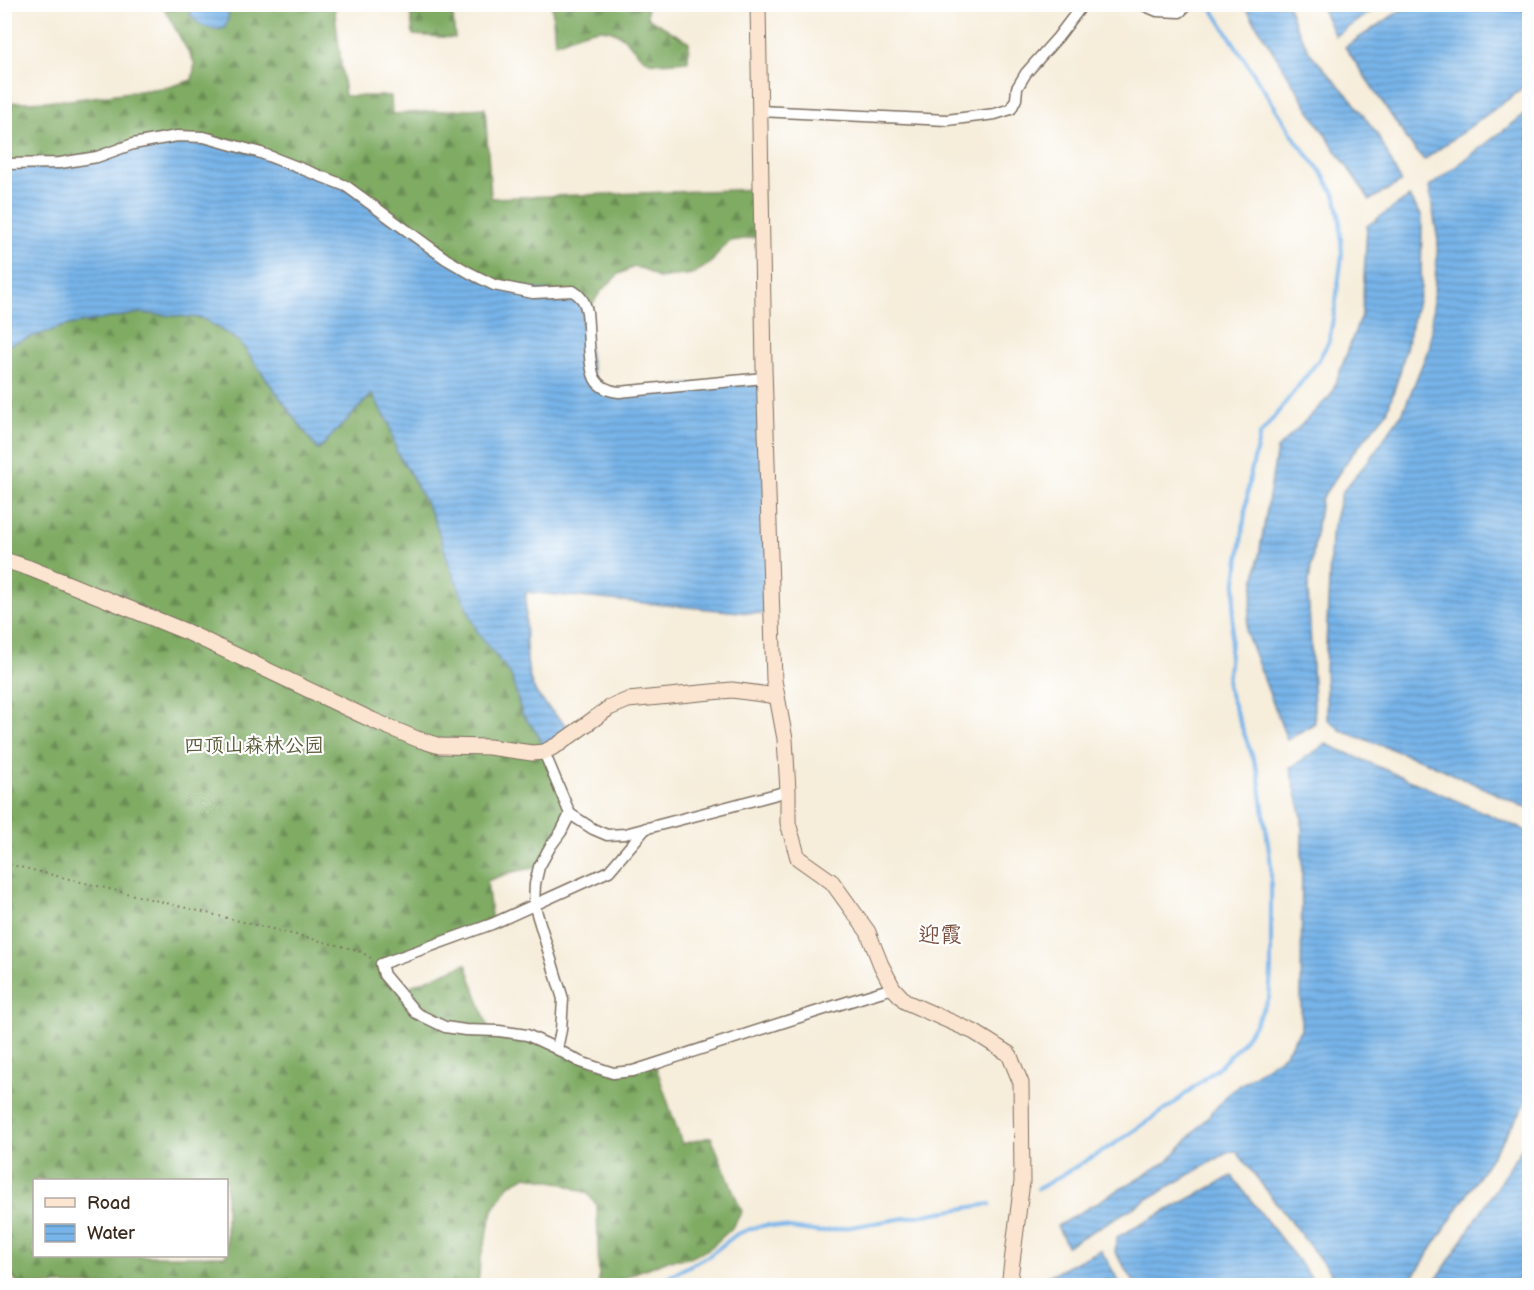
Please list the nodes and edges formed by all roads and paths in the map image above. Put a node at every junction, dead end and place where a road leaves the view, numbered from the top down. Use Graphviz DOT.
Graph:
graph roads {
  1 [pos="758,4"];
  2 [pos="1083,4"];
  3 [pos="1141,4"];
  4 [pos="1188,4"];
  5 [pos="759,111"];
  6 [pos="4,164"];
  7 [pos="764,378"];
  8 [pos="4,560"];
  9 [pos="777,696"];
  10 [pos="544,752"];
  11 [pos="788,791"];
  12 [pos="570,814"];
  13 [pos="646,828"];
  14 [pos="4,863"];
  15 [pos="534,904"];
  16 [pos="381,963"];
  17 [pos="893,988"];
  18 [pos="556,1049"];
  19 [pos="1009,1286"];
  1 -- 5 [label="main road"];
  2 -- 5 [label="street"];
  3 -- 4 [label="street"];
  5 -- 7 [label="main road"];
  6 -- 7 [label="street"];
  7 -- 9 [label="main road"];
  8 -- 10 [label="main road"];
  9 -- 10 [label="main road"];
  9 -- 11 [label="main road"];
  10 -- 12 [label="street"];
  11 -- 13 [label="street"];
  11 -- 17 [label="main road"];
  12 -- 13 [label="street"];
  12 -- 15 [label="street"];
  13 -- 15 [label="street"];
  14 -- 16 [label="path"];
  15 -- 16 [label="street"];
  15 -- 18 [label="street"];
  16 -- 18 [label="street"];
  17 -- 18 [label="street"];
  17 -- 19 [label="main road"];
}
